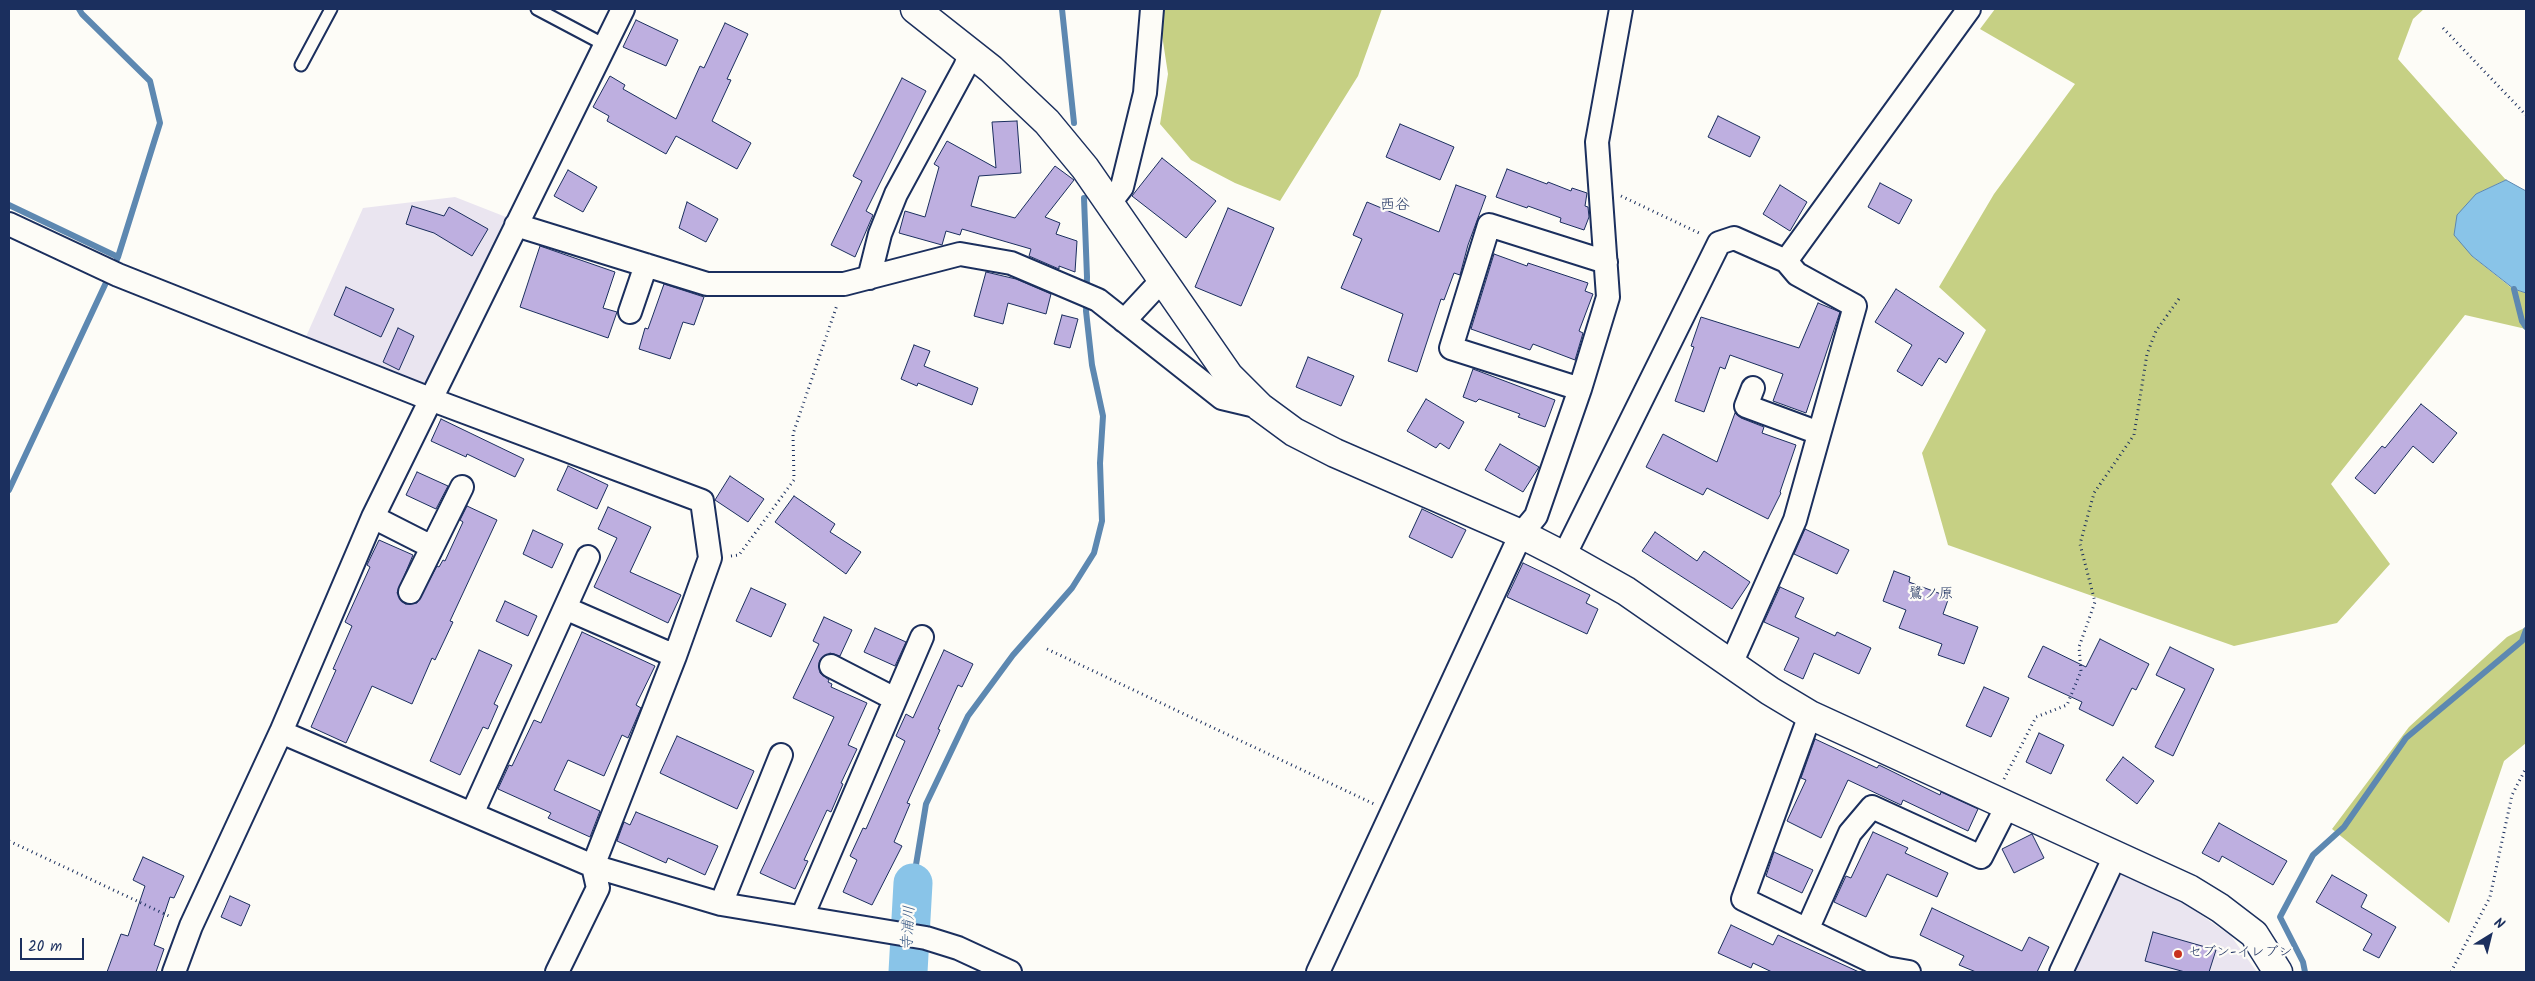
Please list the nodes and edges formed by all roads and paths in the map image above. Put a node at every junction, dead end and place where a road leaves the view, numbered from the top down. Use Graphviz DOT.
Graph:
graph roads {
  1 [pos="331,9"];
  2 [pos="537,9"];
  3 [pos="623,9"];
  4 [pos="915,9"];
  5 [pos="1152,9"];
  6 [pos="1621,9"];
  7 [pos="1968,9"];
  8 [pos="2443,28"];
  9 [pos="605,45"];
  10 [pos="970,51"];
  11 [pos="301,65"];
  12 [pos="2526,115"];
  13 [pos="1601,186"];
  14 [pos="1109,204"];
  15 [pos="9,224"];
  16 [pos="516,225"];
  17 [pos="1719,243"];
  18 [pos="1786,261"];
  19 [pos="1606,262"];
  20 [pos="646,266"];
  21 [pos="869,278"];
  22 [pos="1162,280"];
  23 [pos="844,284"];
  24 [pos="2181,296"];
  25 [pos="630,312"];
  26 [pos="1124,321"];
  27 [pos="1753,388"];
  28 [pos="1580,389"];
  29 [pos="430,399"];
  30 [pos="1260,407"];
  31 [pos="1819,433"];
  32 [pos="462,487"];
  33 [pos="373,517"];
  34 [pos="1521,534"];
  35 [pos="432,547"];
  36 [pos="1564,556"];
  37 [pos="588,558"];
  38 [pos="710,558"];
  39 [pos="410,592"];
  40 [pos="565,608"];
  41 [pos="922,637"];
  42 [pos="1047,649"];
  43 [pos="675,656"];
  44 [pos="1731,664"];
  45 [pos="831,666"];
  46 [pos="895,699"];
  47 [pos="1810,715"];
  48 [pos="281,732"];
  49 [pos="781,755"];
  50 [pos="2526,768"];
  51 [pos="2000,803"];
  52 [pos="1392,813"];
  53 [pos="472,814"];
  54 [pos="9,841"];
  55 [pos="2115,856"];
  56 [pos="593,866"];
  57 [pos="721,904"];
  58 [pos="802,917"];
  59 [pos="191,926"];
  60 [pos="1807,930"];
  61 [pos="174,972"];
  62 [pos="558,972"];
  63 [pos="1010,972"];
  64 [pos="1318,972"];
  65 [pos="1909,972"];
  66 [pos="2062,972"];
  67 [pos="2278,972"];
  68 [pos="2451,972"];
  1 -- 11 [label="lane"];
  2 -- 9 [label="lane"];
  3 -- 9 [label="street"];
  4 -- 10 [label="street"];
  5 -- 14 [label="street"];
  6 -- 13 [label="street"];
  7 -- 18 [label="street"];
  8 -- 12 [label="path"];
  9 -- 16 [label="street"];
  10 -- 14 [label="street"];
  10 -- 21 [label="street"];
  13 -- 17 [label="path"];
  13 -- 19 [label="street"];
  14 -- 22 [label="street"];
  15 -- 29 [label="street"];
  16 -- 20 [label="street"];
  16 -- 29 [label="street"];
  17 -- 18 [label="street"];
  17 -- 36 [label="street"];
  18 -- 31 [label="street"];
  19 -- 28 [label="street"];
  19 -- 28 [label="street"];
  20 -- 23 [label="street"];
  20 -- 25 [label="street"];
  21 -- 23 [label="street"];
  21 -- 26 [label="street"];
  22 -- 26 [label="street"];
  22 -- 30 [label="street"];
  23 -- 38 [label="path"];
  24 -- 51 [label="path"];
  26 -- 30 [label="street"];
  27 -- 31 [label="street"];
  28 -- 34 [label="street"];
  29 -- 33 [label="street"];
  29 -- 38 [label="street"];
  30 -- 34 [label="street"];
  31 -- 44 [label="street"];
  32 -- 35 [label="street"];
  33 -- 35 [label="street"];
  33 -- 48 [label="street"];
  34 -- 36 [label="street"];
  34 -- 52 [label="street"];
  35 -- 39 [label="street"];
  36 -- 44 [label="street"];
  37 -- 40 [label="street"];
  38 -- 43 [label="street"];
  40 -- 43 [label="street"];
  40 -- 53 [label="street"];
  41 -- 46 [label="street"];
  42 -- 52 [label="path"];
  43 -- 56 [label="street"];
  44 -- 47 [label="street"];
  45 -- 46 [label="street"];
  46 -- 58 [label="street"];
  47 -- 51 [label="street"];
  47 -- 60 [label="street"];
  48 -- 53 [label="street"];
  48 -- 59 [label="street"];
  49 -- 57 [label="street"];
  50 -- 68 [label="path"];
  51 -- 55 [label="street"];
  51 -- 60 [label="street"];
  52 -- 64 [label="street"];
  53 -- 56 [label="street"];
  54 -- 59 [label="path"];
  55 -- 66 [label="street"];
  55 -- 67 [label="street"];
  56 -- 57 [label="street"];
  56 -- 62 [label="street"];
  57 -- 58 [label="street"];
  58 -- 63 [label="street"];
  59 -- 61 [label="street"];
  60 -- 65 [label="street"];
}
